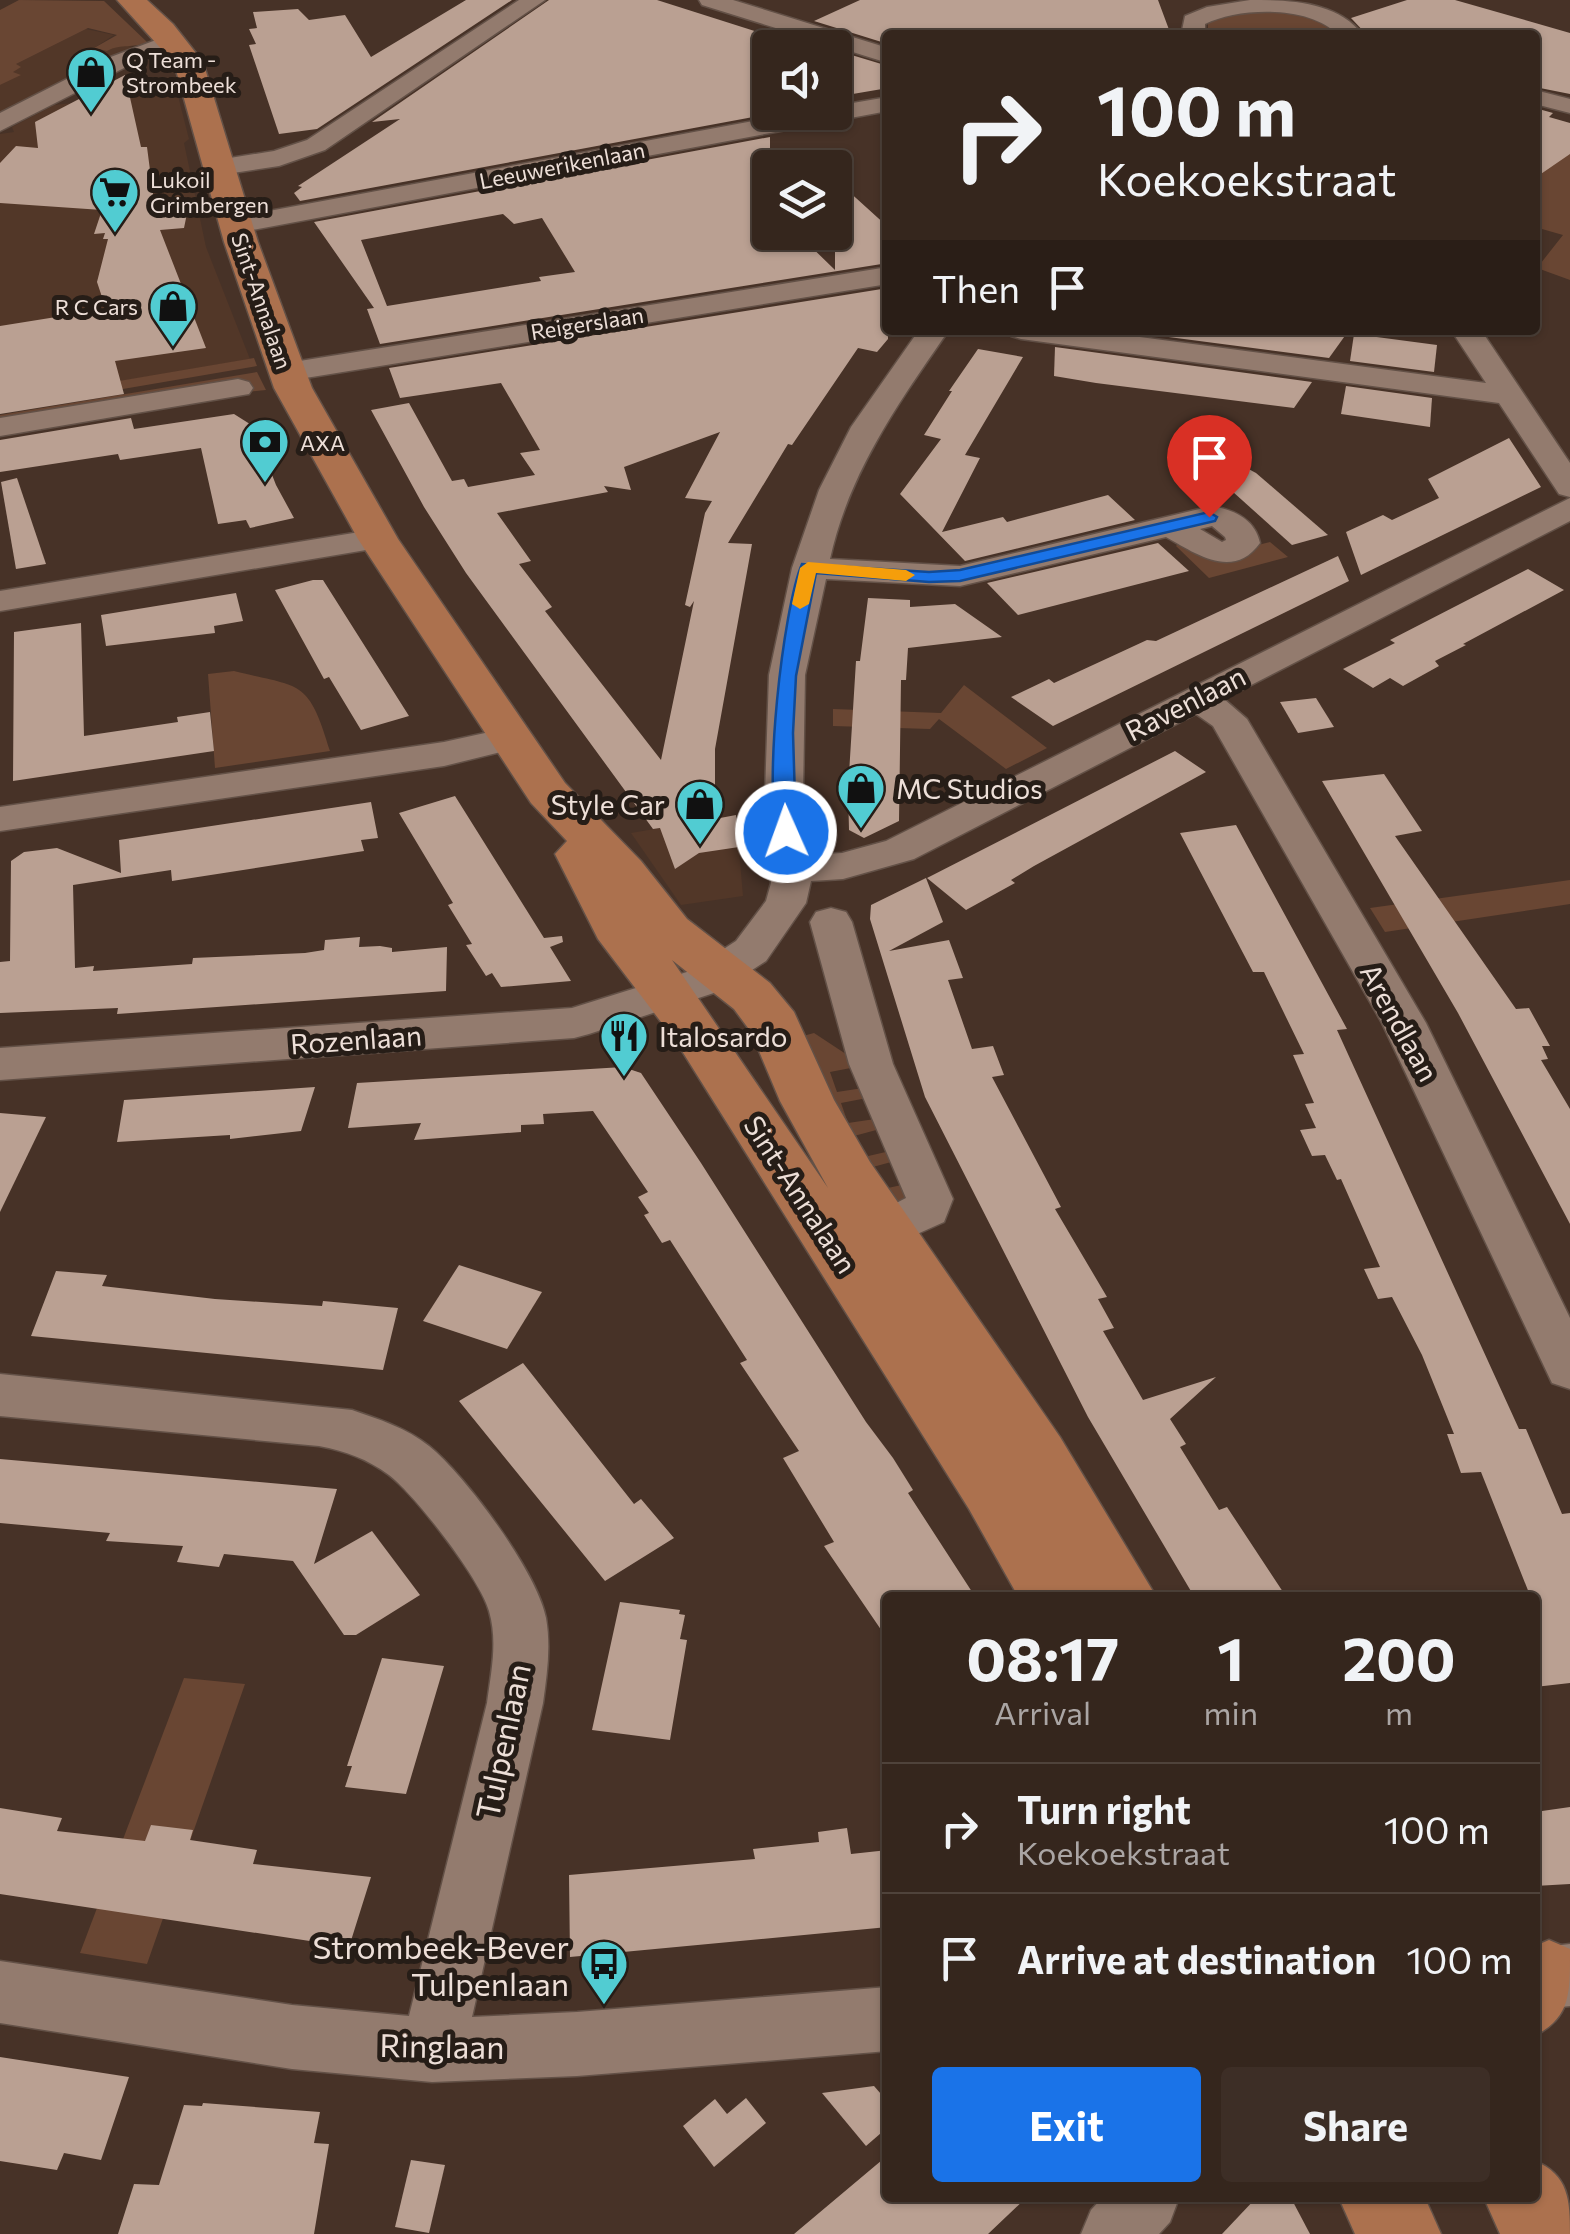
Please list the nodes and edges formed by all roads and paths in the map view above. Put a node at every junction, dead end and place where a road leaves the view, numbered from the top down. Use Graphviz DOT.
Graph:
graph roads {
  1 [pos="131,0"];
  2 [pos="157,0"];
  3 [pos="534,0"];
  4 [pos="710,0"];
  5 [pos="1285,2"];
  6 [pos="1178,4"];
  7 [pos="794,6"];
  8 [pos="1204,12"];
  9 [pos="766,17"];
  10 [pos="1193,30"];
  11 [pos="1349,30"];
  12 [pos="172,41"];
  13 [pos="882,54"];
  14 [pos="1540,99"];
  15 [pos="882,105"];
  16 [pos="1570,106"];
  17 [pos="0,124"];
  18 [pos="230,166"];
  19 [pos="246,224"];
  20 [pos="882,276"];
  21 [pos="930,335"];
  22 [pos="1059,335"];
  23 [pos="1469,335"];
  24 [pos="298,370"];
  25 [pos="238,388"];
  26 [pos="1509,394"];
  27 [pos="0,426"];
  28 [pos="1570,487"];
  29 [pos="1570,508"];
  30 [pos="1169,526"];
  31 [pos="378,539"];
  32 [pos="808,568"];
  33 [pos="0,601"];
  34 [pos="1196,697"];
  35 [pos="512,738"];
  36 [pos="0,820"];
  37 [pos="790,870"];
  38 [pos="830,922"];
  39 [pos="699,982"];
  40 [pos="0,1064"];
  41 [pos="886,1230"];
  42 [pos="1570,1369"];
  43 [pos="0,1395"];
  44 [pos="1052,1592"];
  45 [pos="1120,1592"];
  46 [pos="0,1992"];
  47 [pos="882,2019"];
  48 [pos="432,2050"];
  49 [pos="1143,2202"];
  50 [pos="1382,2202"];
  51 [pos="1527,2202"];
  52 [pos="1115,2234"];
  53 [pos="1400,2234"];
  54 [pos="1546,2234"];
  1 -- 12 [label="main road, Sint-Annalaan"];
  2 -- 18 [label="main road, Sint-Annalaan"];
  3 -- 18 [label="street"];
  4 -- 9 [label="street"];
  5 -- 8 [label="street"];
  5 -- 11 [label="street"];
  6 -- 8 [label="street"];
  7 -- 9 [label="street"];
  8 -- 10 [label="street"];
  9 -- 13 [label="street"];
  12 -- 17 [label="street"];
  12 -- 18 [label="main road, Sint-Annalaan"];
  14 -- 16 [label="street"];
  15 -- 19 [label="street, Leeuwerikenlaan"];
  18 -- 19 [label="main road, Sint-Annalaan"];
  19 -- 24 [label="main road, Sint-Annalaan"];
  20 -- 24 [label="street, Reigerslaan"];
  21 -- 32 [label="street"];
  22 -- 26 [label="street"];
  23 -- 26 [label="street"];
  24 -- 31 [label="main road, Sint-Annalaan"];
  25 -- 27 [label="street"];
  26 -- 28 [label="street"];
  29 -- 34 [label="street, Ravenlaan"];
  30 -- 32 [label="street"];
  31 -- 33 [label="street"];
  31 -- 35 [label="main road, Sint-Annalaan"];
  32 -- 37 [label="street"];
  34 -- 37 [label="street, Ravenlaan"];
  34 -- 42 [label="street, Arendlaan"];
  35 -- 36 [label="street"];
  35 -- 39 [label="main road, Sint-Annalaan"];
  37 -- 39 [label="street"];
  38 -- 41 [label="street, Sint-Annalaan"];
  39 -- 40 [label="street, Rozenlaan"];
  39 -- 41 [label="main road, Sint-Annalaan"];
  39 -- 44 [label="main road, Sint-Annalaan"];
  41 -- 45 [label="main road, Sint-Annalaan"];
  43 -- 48 [label="street, Tulpenlaan"];
  46 -- 48 [label="street, Ringlaan"];
  47 -- 48 [label="street, Ringlaan"];
  49 -- 52 [label="street"];
  50 -- 53 [label="main road"];
  51 -- 54 [label="main road"];
}
